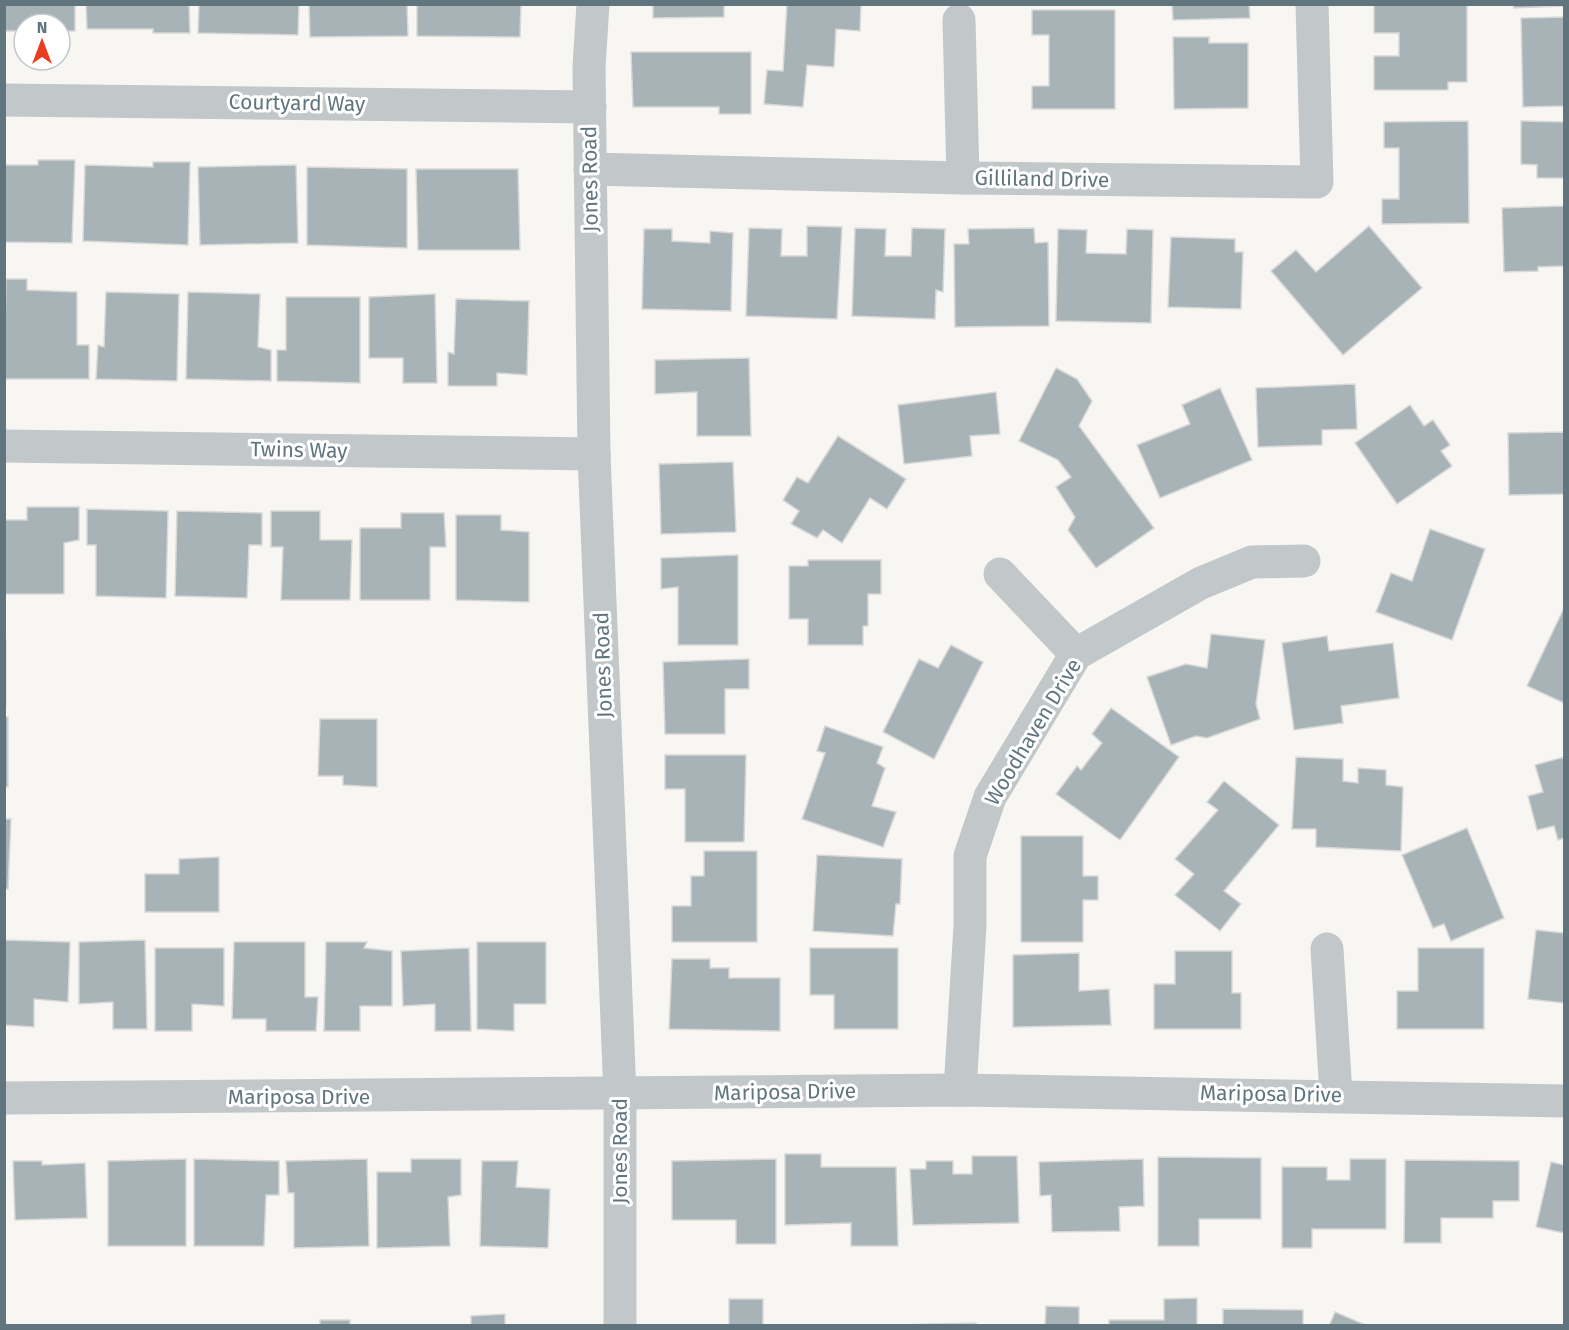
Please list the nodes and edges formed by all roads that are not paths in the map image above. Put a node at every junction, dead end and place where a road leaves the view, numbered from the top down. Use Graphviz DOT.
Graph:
graph roads {
  1 [pos="593,4"];
  2 [pos="1312,4"];
  3 [pos="959,20"];
  4 [pos="4,100"];
  5 [pos="590,107"];
  6 [pos="590,170"];
  7 [pos="963,178"];
  8 [pos="4,447"];
  9 [pos="594,454"];
  10 [pos="1304,561"];
  11 [pos="1000,574"];
  12 [pos="1076,654"];
  13 [pos="1327,949"];
  14 [pos="960,1090"];
  15 [pos="620,1095"];
  16 [pos="1336,1095"];
  17 [pos="4,1098"];
  18 [pos="1564,1101"];
  19 [pos="620,1326"];
  1 -- 5 [label="street, Jones Road"];
  2 -- 7 [label="street, Gilliland Drive"];
  3 -- 7 [label="street"];
  4 -- 5 [label="street, Courtyard Way"];
  5 -- 6 [label="street, Jones Road"];
  6 -- 7 [label="street, Gilliland Drive"];
  6 -- 9 [label="street, Jones Road"];
  8 -- 9 [label="street, Twins Way"];
  9 -- 15 [label="street, Jones Road"];
  10 -- 12 [label="street, Woodhaven Drive"];
  11 -- 12 [label="street"];
  12 -- 14 [label="street, Woodhaven Drive"];
  13 -- 16 [label="street"];
  14 -- 15 [label="street, Mariposa Drive"];
  14 -- 16 [label="street, Mariposa Drive"];
  15 -- 17 [label="street, Mariposa Drive"];
  15 -- 19 [label="street, Jones Road"];
  16 -- 18 [label="street, Mariposa Drive"];
}
